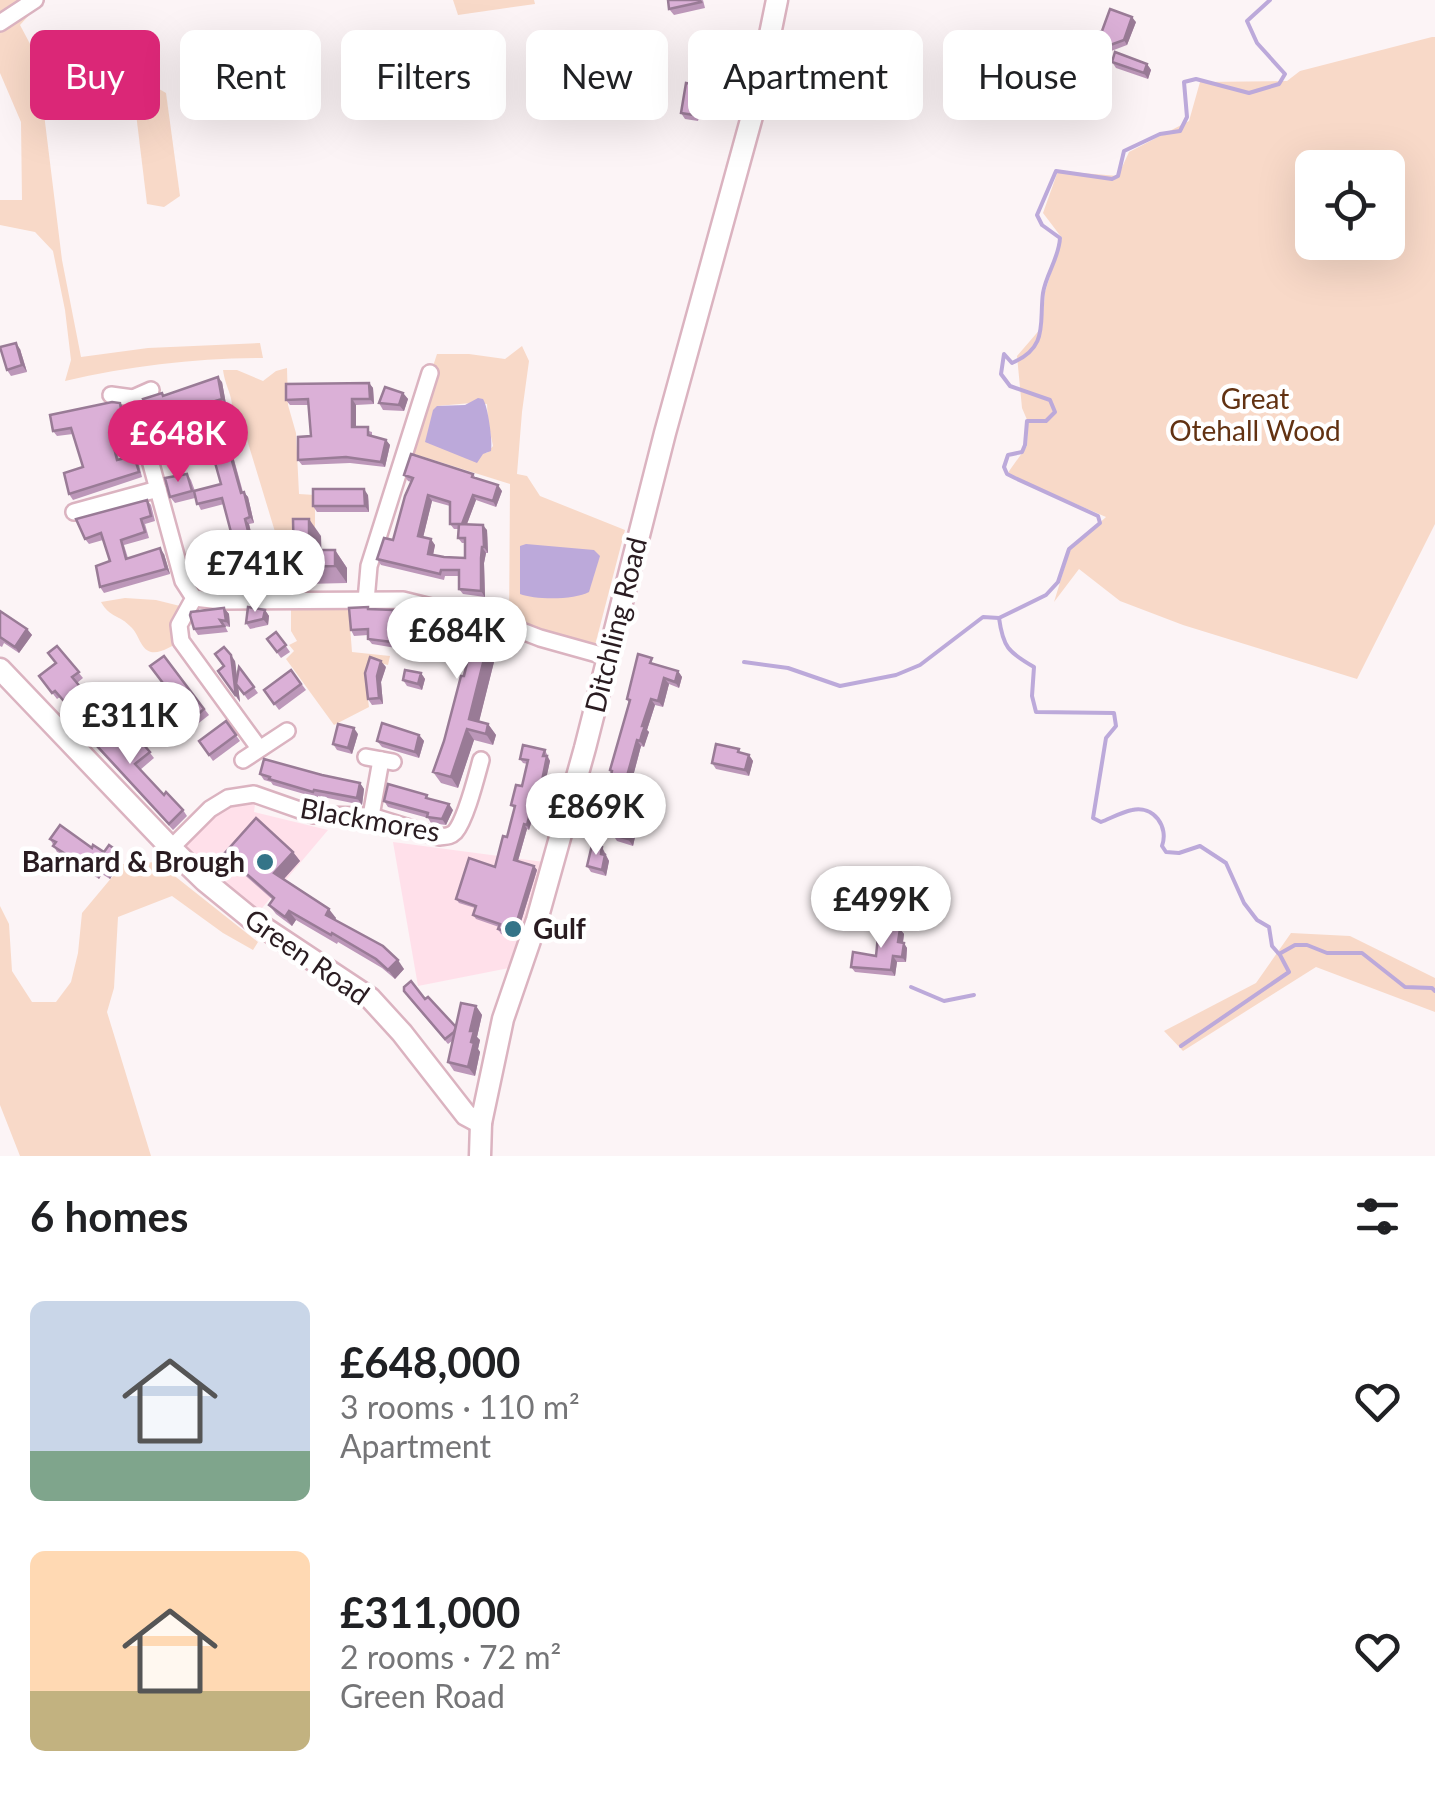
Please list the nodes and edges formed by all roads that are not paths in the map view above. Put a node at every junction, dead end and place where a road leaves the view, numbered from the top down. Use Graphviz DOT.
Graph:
graph roads {
  1 [pos="34,0"];
  2 [pos="777,0"];
  3 [pos="0,24"];
  4 [pos="430,373"];
  5 [pos="406,385"];
  6 [pos="152,390"];
  7 [pos="424,391"];
  8 [pos="111,395"];
  9 [pos="133,398"];
  10 [pos="158,489"];
  11 [pos="74,512"];
  12 [pos="194,598"];
  13 [pos="366,600"];
  14 [pos="608,657"];
  15 [pos="0,668"];
  16 [pos="287,730"];
  17 [pos="259,748"];
  18 [pos="243,760"];
  19 [pos="380,760"];
  20 [pos="481,760"];
  21 [pos="372,816"];
  22 [pos="170,848"];
  23 [pos="480,1123"];
  24 [pos="480,1156"];
  1 -- 3 [label="street"];
  2 -- 14 [label="main road, Ditchling Road"];
  4 -- 7 [label="street"];
  5 -- 7 [label="street"];
  6 -- 9 [label="street"];
  7 -- 13 [label="street"];
  8 -- 9 [label="street"];
  9 -- 10 [label="street"];
  10 -- 11 [label="street"];
  10 -- 12 [label="street"];
  12 -- 13 [label="street"];
  12 -- 17 [label="street"];
  13 -- 14 [label="street"];
  14 -- 23 [label="main road, Ditchling Road"];
  15 -- 22 [label="main road, Green Road"];
  16 -- 17 [label="street"];
  17 -- 18 [label="street"];
  19 -- 21 [label="street"];
  20 -- 21 [label="street, Blackmores"];
  21 -- 22 [label="street, Blackmores"];
  22 -- 23 [label="main road, Green Road"];
  23 -- 24 [label="main road, Ditchling Road"];
}
